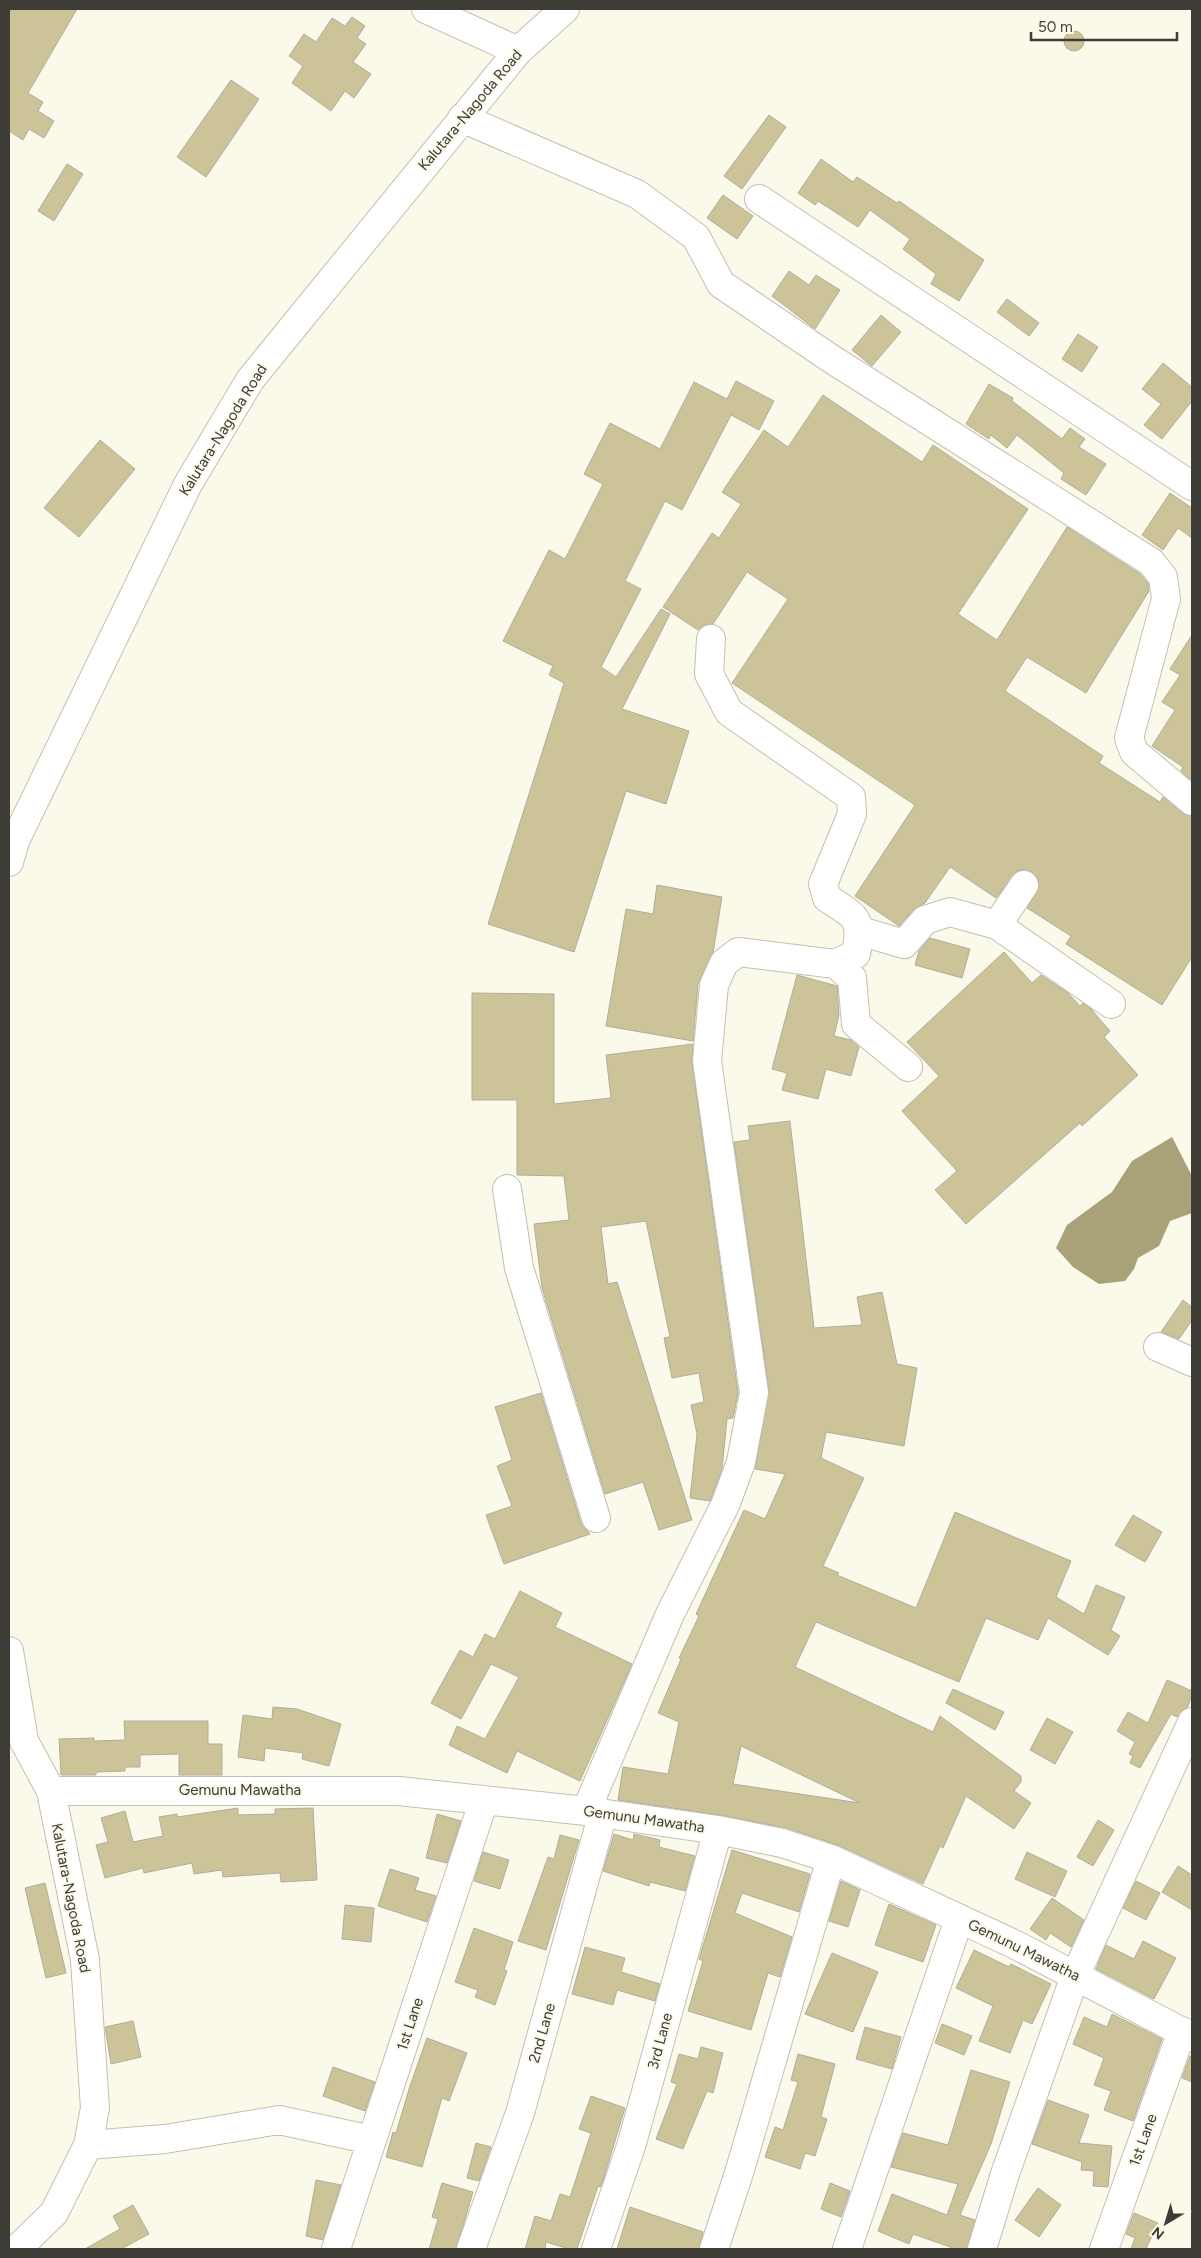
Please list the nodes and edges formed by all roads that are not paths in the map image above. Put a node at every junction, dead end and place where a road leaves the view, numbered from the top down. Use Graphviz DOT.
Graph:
graph roads {
  1 [pos="426,9"];
  2 [pos="564,9"];
  3 [pos="518,51"];
  4 [pos="462,118"];
  5 [pos="759,198"];
  6 [pos="1192,486"];
  7 [pos="711,639"];
  8 [pos="1192,801"];
  9 [pos="9,862"];
  10 [pos="1024,885"];
  11 [pos="997,925"];
  12 [pos="860,931"];
  13 [pos="835,964"];
  14 [pos="1111,1004"];
  15 [pos="908,1067"];
  16 [pos="507,1189"];
  17 [pos="1158,1348"];
  18 [pos="1192,1362"];
  19 [pos="596,1518"];
  20 [pos="9,1651"];
  21 [pos="1192,1722"];
  22 [pos="16,1739"];
  23 [pos="51,1791"];
  24 [pos="484,1800"];
  25 [pos="594,1812"];
  26 [pos="718,1830"];
  27 [pos="831,1859"];
  28 [pos="959,1919"];
  29 [pos="1075,1976"];
  30 [pos="1187,2034"];
  31 [pos="372,2140"];
  32 [pos="88,2145"];
  33 [pos="17,2249"];
  34 [pos="336,2249"];
  35 [pos="471,2249"];
  36 [pos="596,2249"];
  37 [pos="714,2249"];
  38 [pos="847,2249"];
  39 [pos="982,2249"];
  40 [pos="1104,2249"];
  1 -- 3 [label="street"];
  2 -- 3 [label="street, Kalutara-Nagoda Road"];
  3 -- 4 [label="street, Kalutara-Nagoda Road"];
  4 -- 8 [label="street"];
  4 -- 9 [label="street, Kalutara-Nagoda Road"];
  5 -- 6 [label="street"];
  7 -- 12 [label="street"];
  10 -- 11 [label="street"];
  11 -- 12 [label="street"];
  11 -- 14 [label="street"];
  12 -- 13 [label="street"];
  13 -- 15 [label="street"];
  13 -- 25 [label="street, 2nd Lane"];
  16 -- 19 [label="street"];
  17 -- 18 [label="street"];
  20 -- 22 [label="street, Kalutara-Nagoda Road"];
  21 -- 29 [label="street"];
  22 -- 23 [label="street, Kalutara-Nagoda Road"];
  23 -- 24 [label="street, Gemunu Mawatha"];
  23 -- 32 [label="street, Kalutara-Nagoda Road"];
  24 -- 25 [label="street, Gemunu Mawatha"];
  24 -- 31 [label="street, 1st Lane"];
  25 -- 26 [label="street, Gemunu Mawatha"];
  25 -- 35 [label="street, 2nd Lane"];
  26 -- 27 [label="street, Gemunu Mawatha"];
  26 -- 36 [label="street, 3rd Lane"];
  27 -- 28 [label="street, Gemunu Mawatha"];
  27 -- 37 [label="street"];
  28 -- 29 [label="street, Gemunu Mawatha"];
  28 -- 38 [label="street"];
  29 -- 30 [label="street, Gemunu Mawatha"];
  29 -- 39 [label="street"];
  30 -- 40 [label="street, 1st Lane"];
  31 -- 32 [label="street"];
  31 -- 34 [label="street, 1st Lane"];
  32 -- 33 [label="street, Kalutara-Nagoda Road"];
}
